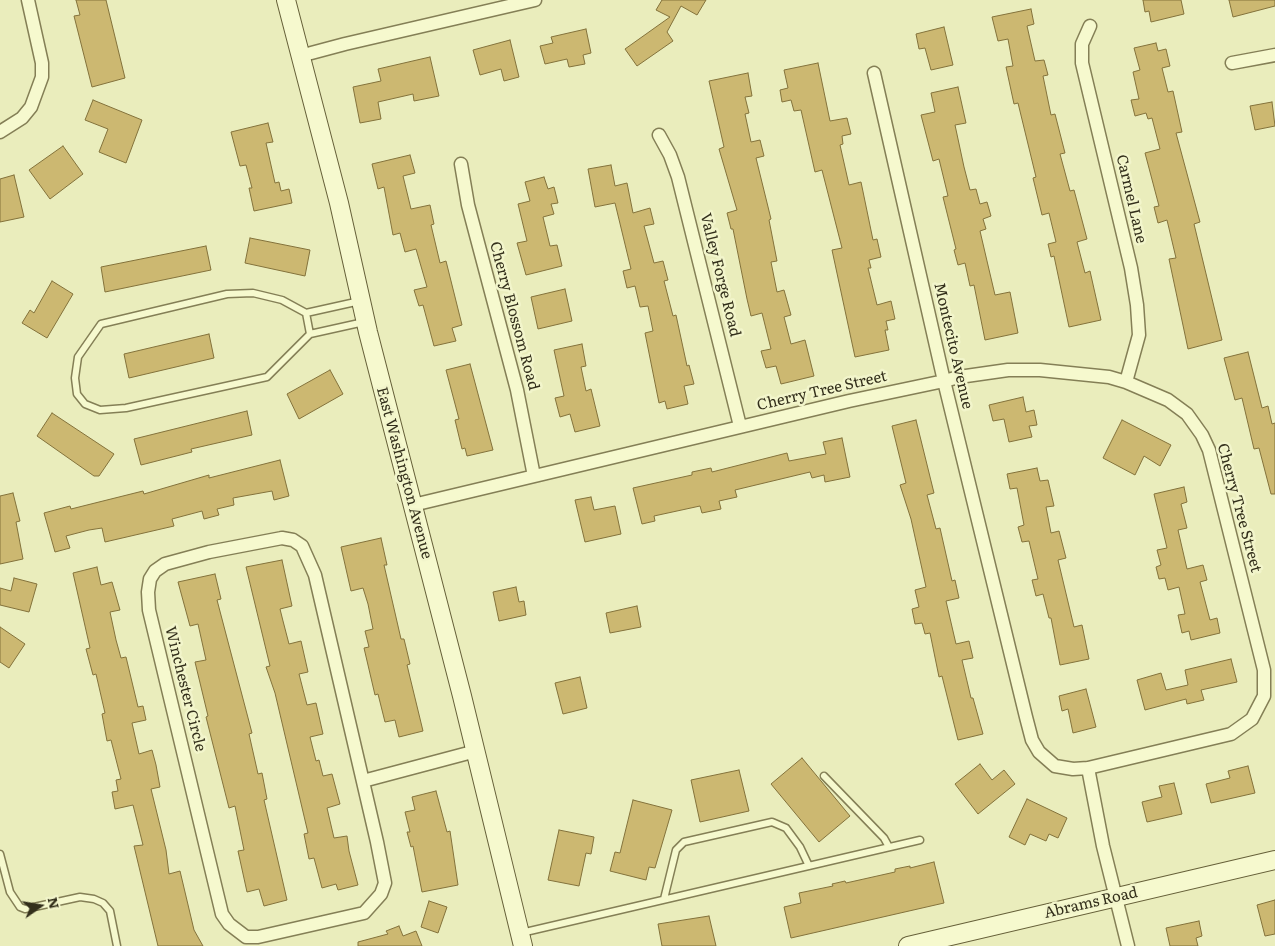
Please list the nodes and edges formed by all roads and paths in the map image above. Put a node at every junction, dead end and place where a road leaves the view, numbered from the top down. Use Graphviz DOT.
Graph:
graph roads {
  1 [pos="28,0"];
  2 [pos="286,0"];
  3 [pos="535,0"];
  4 [pos="1090,26"];
  5 [pos="1275,55"];
  6 [pos="300,56"];
  7 [pos="1232,64"];
  8 [pos="874,73"];
  9 [pos="0,132"];
  10 [pos="659,135"];
  11 [pos="461,164"];
  12 [pos="361,300"];
  13 [pos="306,313"];
  14 [pos="365,322"];
  15 [pos="310,334"];
  16 [pos="944,381"];
  17 [pos="1126,382"];
  18 [pos="740,426"];
  19 [pos="534,476"];
  20 [pos="413,505"];
  21 [pos="1003,626"];
  22 [pos="476,751"];
  23 [pos="1088,768"];
  24 [pos="824,776"];
  25 [pos="363,781"];
  26 [pos="920,840"];
  27 [pos="889,847"];
  28 [pos="0,854"];
  29 [pos="1275,860"];
  30 [pos="809,866"];
  31 [pos="1116,897"];
  32 [pos="664,899"];
  33 [pos="521,939"];
  34 [pos="926,944"];
  35 [pos="117,946"];
  36 [pos="908,946"];
  37 [pos="1128,946"];
  1 -- 9 [label="street"];
  2 -- 6 [label="street, East Washington Avenue"];
  3 -- 6 [label="street"];
  4 -- 17 [label="street, Carmel Lane"];
  5 -- 7 [label="street"];
  6 -- 12 [label="street, East Washington Avenue"];
  8 -- 16 [label="street, Montecito Avenue"];
  10 -- 18 [label="street, Valley Forge Road"];
  11 -- 19 [label="street, Cherry Blossom Road"];
  12 -- 13 [label="lane"];
  12 -- 14 [label="street, East Washington Avenue"];
  13 -- 15 [label="lane"];
  13 -- 15 [label="lane"];
  14 -- 15 [label="lane"];
  14 -- 20 [label="street, East Washington Avenue"];
  16 -- 17 [label="street, Cherry Tree Street"];
  16 -- 18 [label="street, Cherry Tree Street"];
  16 -- 21 [label="street, Montecito Avenue"];
  17 -- 23 [label="street, Cherry Tree Street"];
  18 -- 19 [label="street, Cherry Tree Street"];
  19 -- 20 [label="street, Cherry Tree Street"];
  20 -- 22 [label="street, East Washington Avenue"];
  21 -- 23 [label="street, Cherry Tree Street"];
  22 -- 25 [label="street"];
  22 -- 33 [label="street, East Washington Avenue"];
  23 -- 31 [label="street"];
  24 -- 27 [label="lane"];
  25 -- 25 [label="street, Winchester Circle"];
  26 -- 27 [label="lane"];
  27 -- 30 [label="lane"];
  28 -- 35 [label="lane"];
  29 -- 31 [label="street, Abrams Road"];
  30 -- 32 [label="lane"];
  30 -- 32 [label="lane"];
  31 -- 34 [label="street, Abrams Road"];
  31 -- 37 [label="street"];
  32 -- 33 [label="lane"];
  34 -- 36 [label="street, Abrams Road"];
}
